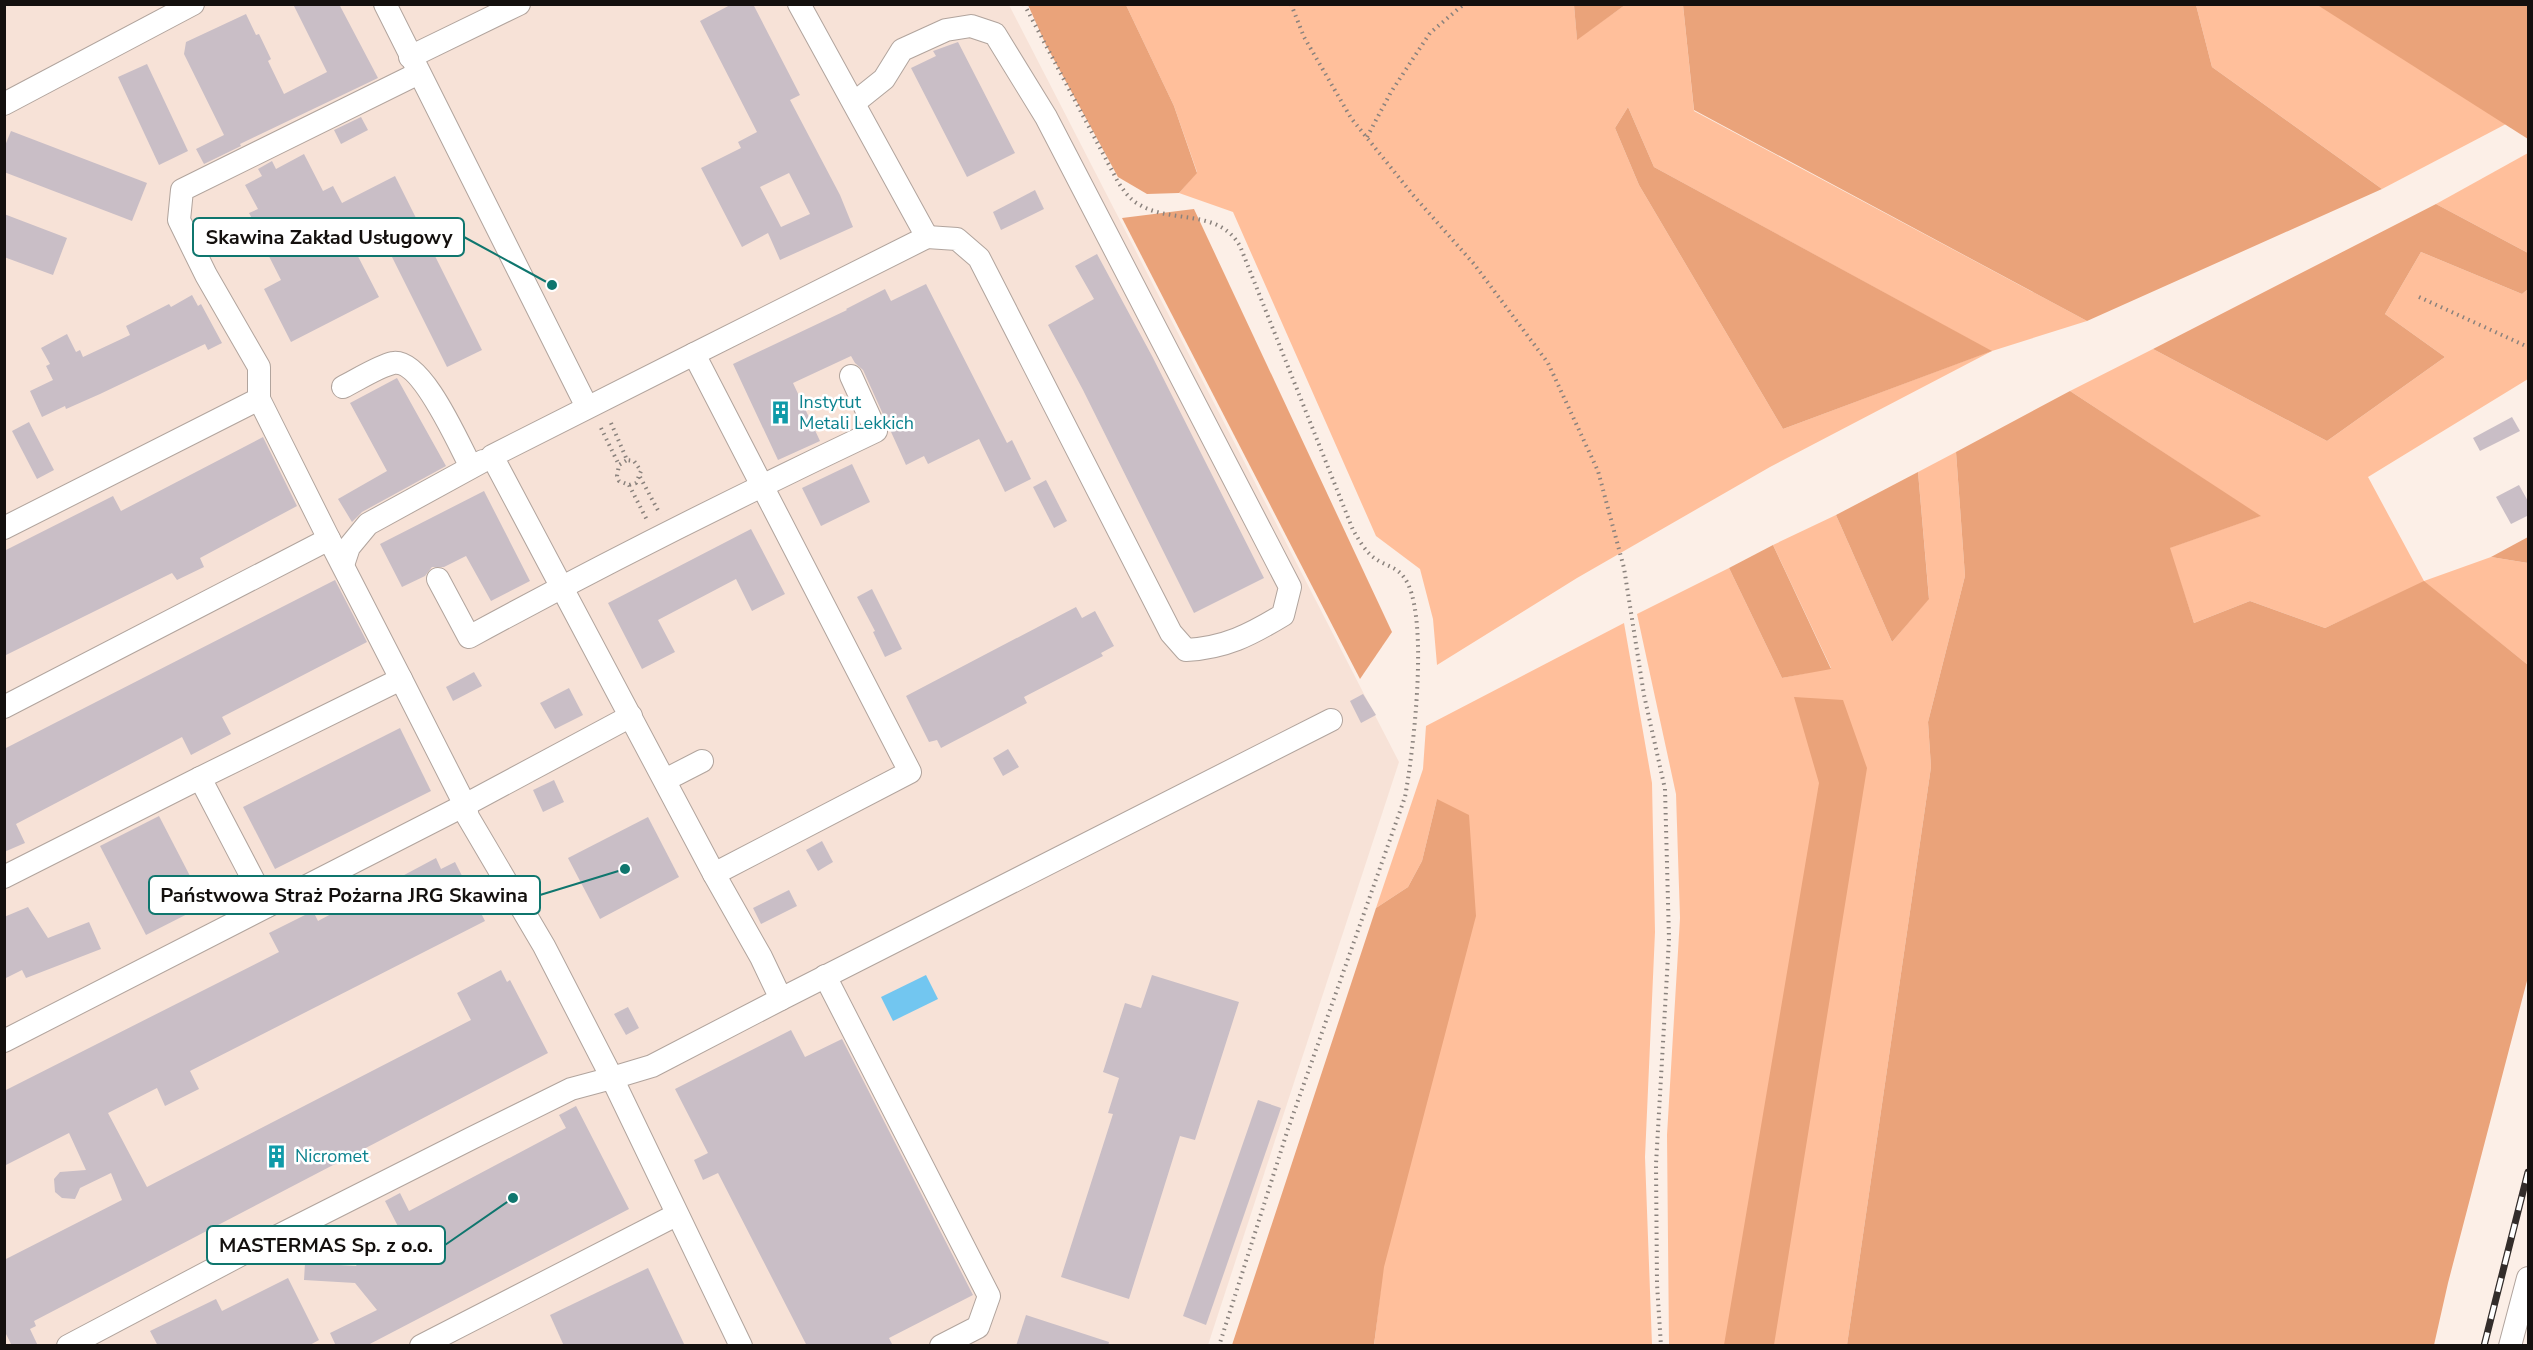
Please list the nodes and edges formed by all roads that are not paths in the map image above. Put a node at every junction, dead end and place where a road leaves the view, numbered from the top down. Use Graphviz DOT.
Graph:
graph roads {
  1 [pos="193,4"];
  2 [pos="385,4"];
  3 [pos="519,4"];
  4 [pos="799,4"];
  5 [pos="414,65"];
  6 [pos="854,103"];
  7 [pos="4,104"];
  8 [pos="927,237"];
  9 [pos="694,354"];
  10 [pos="851,376"];
  11 [pos="343,387"];
  12 [pos="259,399"];
  13 [pos="587,407"];
  14 [pos="492,456"];
  15 [pos="471,467"];
  16 [pos="760,485"];
  17 [pos="4,528"];
  18 [pos="329,539"];
  19 [pos="343,565"];
  20 [pos="438,579"];
  21 [pos="562,586"];
  22 [pos="401,679"];
  23 [pos="4,707"];
  24 [pos="631,716"];
  25 [pos="1331,720"];
  26 [pos="702,761"];
  27 [pos="200,778"];
  28 [pos="665,780"];
  29 [pos="465,805"];
  30 [pos="714,874"];
  31 [pos="4,877"];
  32 [pos="267,906"];
  33 [pos="825,976"];
  34 [pos="781,999"];
  35 [pos="4,1041"];
  36 [pos="612,1078"];
  37 [pos="676,1215"];
  38 [pos="2529,1278"];
  39 [pos="68,1346"];
  40 [pos="421,1346"];
  41 [pos="741,1346"];
  42 [pos="941,1346"];
  43 [pos="2510,1346"];
  1 -- 7 [label="street"];
  2 -- 5 [label="street"];
  3 -- 5 [label="street"];
  4 -- 6 [label="street"];
  5 -- 12 [label="street"];
  5 -- 13 [label="street"];
  6 -- 8 [label="street"];
  6 -- 8 [label="street"];
  8 -- 9 [label="street"];
  9 -- 13 [label="street"];
  9 -- 16 [label="street"];
  10 -- 16 [label="street"];
  11 -- 15 [label="street"];
  12 -- 17 [label="street"];
  12 -- 18 [label="street"];
  13 -- 14 [label="street"];
  14 -- 15 [label="street"];
  14 -- 21 [label="street"];
  15 -- 19 [label="street"];
  16 -- 21 [label="street"];
  16 -- 30 [label="street"];
  18 -- 19 [label="street"];
  18 -- 23 [label="street"];
  19 -- 22 [label="street"];
  20 -- 21 [label="street"];
  21 -- 24 [label="street"];
  22 -- 27 [label="street"];
  22 -- 29 [label="street"];
  24 -- 28 [label="street"];
  24 -- 29 [label="street"];
  25 -- 33 [label="street"];
  26 -- 28 [label="street"];
  27 -- 31 [label="street"];
  27 -- 32 [label="street"];
  28 -- 30 [label="street"];
  29 -- 32 [label="street"];
  29 -- 36 [label="street"];
  30 -- 34 [label="street"];
  32 -- 35 [label="street"];
  33 -- 34 [label="street"];
  33 -- 42 [label="street"];
  34 -- 36 [label="street"];
  36 -- 37 [label="street"];
  36 -- 39 [label="street"];
  37 -- 40 [label="street"];
  37 -- 41 [label="street"];
  38 -- 43 [label="street"];
}
